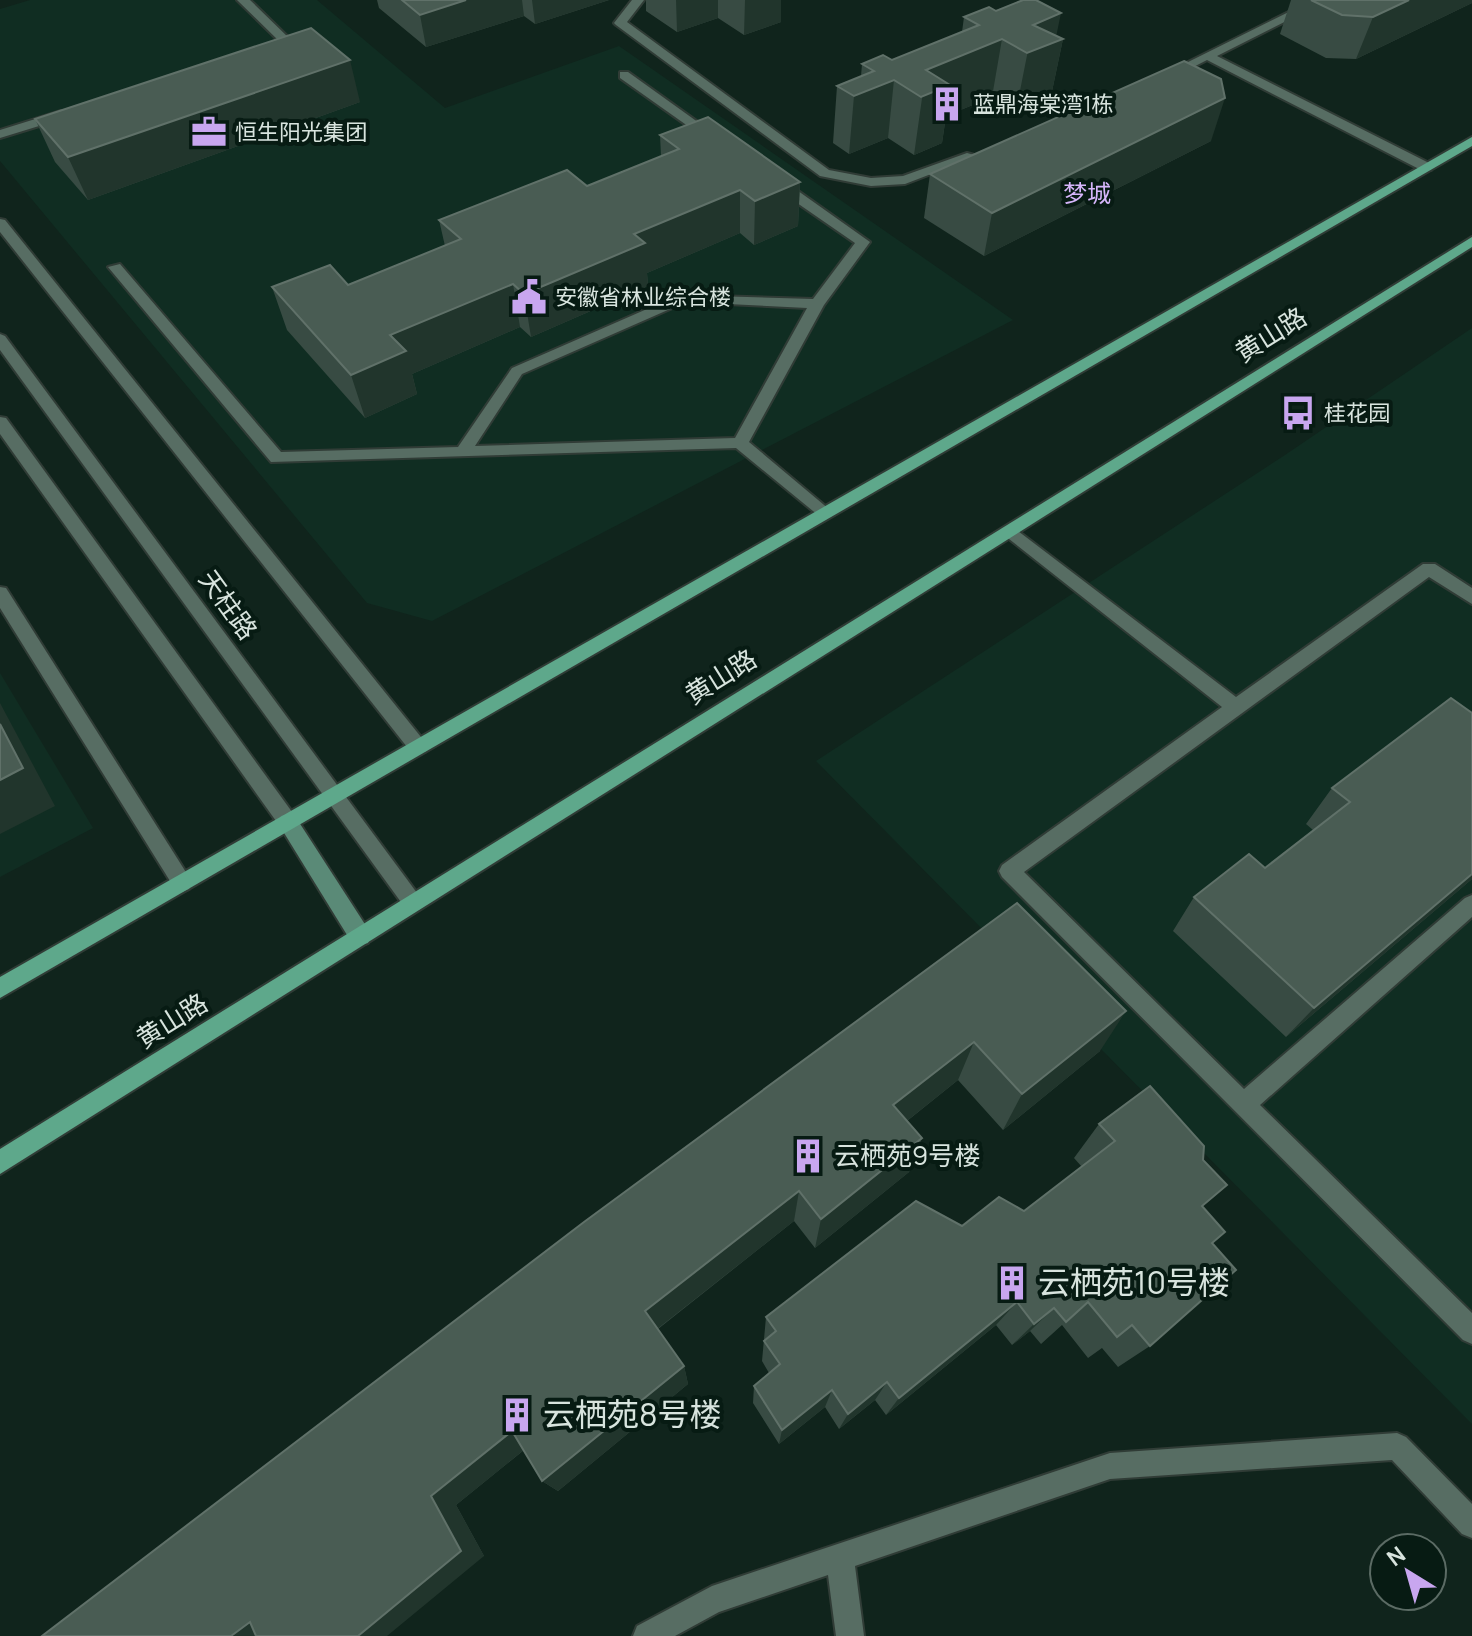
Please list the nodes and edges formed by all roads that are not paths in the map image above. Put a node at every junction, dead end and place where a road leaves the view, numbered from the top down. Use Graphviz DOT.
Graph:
graph roads {
  1 [pos="243,0"];
  2 [pos="638,0"];
  3 [pos="1322,0"];
  4 [pos="258,53"];
  5 [pos="1210,57"];
  6 [pos="624,75"];
  7 [pos="1151,82"];
  8 [pos="76,110"];
  9 [pos="0,134"];
  10 [pos="1472,141"];
  11 [pos="724,145"];
  12 [pos="989,149"];
  13 [pos="1426,167"];
  14 [pos="762,172"];
  15 [pos="0,223"];
  16 [pos="1472,241"];
  17 [pos="115,267"];
  18 [pos="817,304"];
  19 [pos="0,339"];
  20 [pos="0,422"];
  21 [pos="740,443"];
  22 [pos="463,452"];
  23 [pos="824,514"];
  24 [pos="1010,531"];
  25 [pos="0,594"];
  26 [pos="1472,597"];
  27 [pos="1237,708"];
  28 [pos="418,747"];
  29 [pos="333,796"];
  30 [pos="288,822"];
  31 [pos="182,883"];
  32 [pos="413,903"];
  33 [pos="1472,904"];
  34 [pos="360,936"];
  35 [pos="0,988"];
  36 [pos="1244,1104"];
  37 [pos="0,1162"];
  38 [pos="1471,1327"];
  39 [pos="1472,1524"];
  40 [pos="840,1557"];
  41 [pos="647,1636"];
  42 [pos="850,1636"];
  1 -- 4 [label="street"];
  2 -- 12 [label="street"];
  3 -- 5 [label="street"];
  5 -- 7 [label="street"];
  5 -- 13 [label="street"];
  6 -- 11 [label="street"];
  8 -- 9 [label="street"];
  10 -- 13 [label="main road"];
  13 -- 23 [label="main road"];
  14 -- 18 [label="street"];
  15 -- 28 [label="street"];
  16 -- 24 [label="main road, 黄山路"];
  17 -- 22 [label="street"];
  18 -- 21 [label="street"];
  18 -- 22 [label="street"];
  19 -- 29 [label="street, 天柱路"];
  20 -- 30 [label="street"];
  21 -- 22 [label="street"];
  21 -- 23 [label="street"];
  23 -- 28 [label="main road"];
  24 -- 27 [label="street"];
  24 -- 32 [label="main road, 黄山路"];
  25 -- 31 [label="street"];
  26 -- 27 [label="street"];
  27 -- 36 [label="street"];
  28 -- 29 [label="main road"];
  29 -- 30 [label="main road"];
  29 -- 32 [label="street, 天柱路"];
  30 -- 31 [label="main road"];
  30 -- 34 [label="main road"];
  31 -- 35 [label="main road"];
  32 -- 34 [label="main road, 黄山路"];
  33 -- 36 [label="street"];
  34 -- 37 [label="main road, 黄山路"];
  36 -- 38 [label="street"];
  39 -- 40 [label="street"];
  40 -- 41 [label="street"];
  40 -- 42 [label="street"];
}
